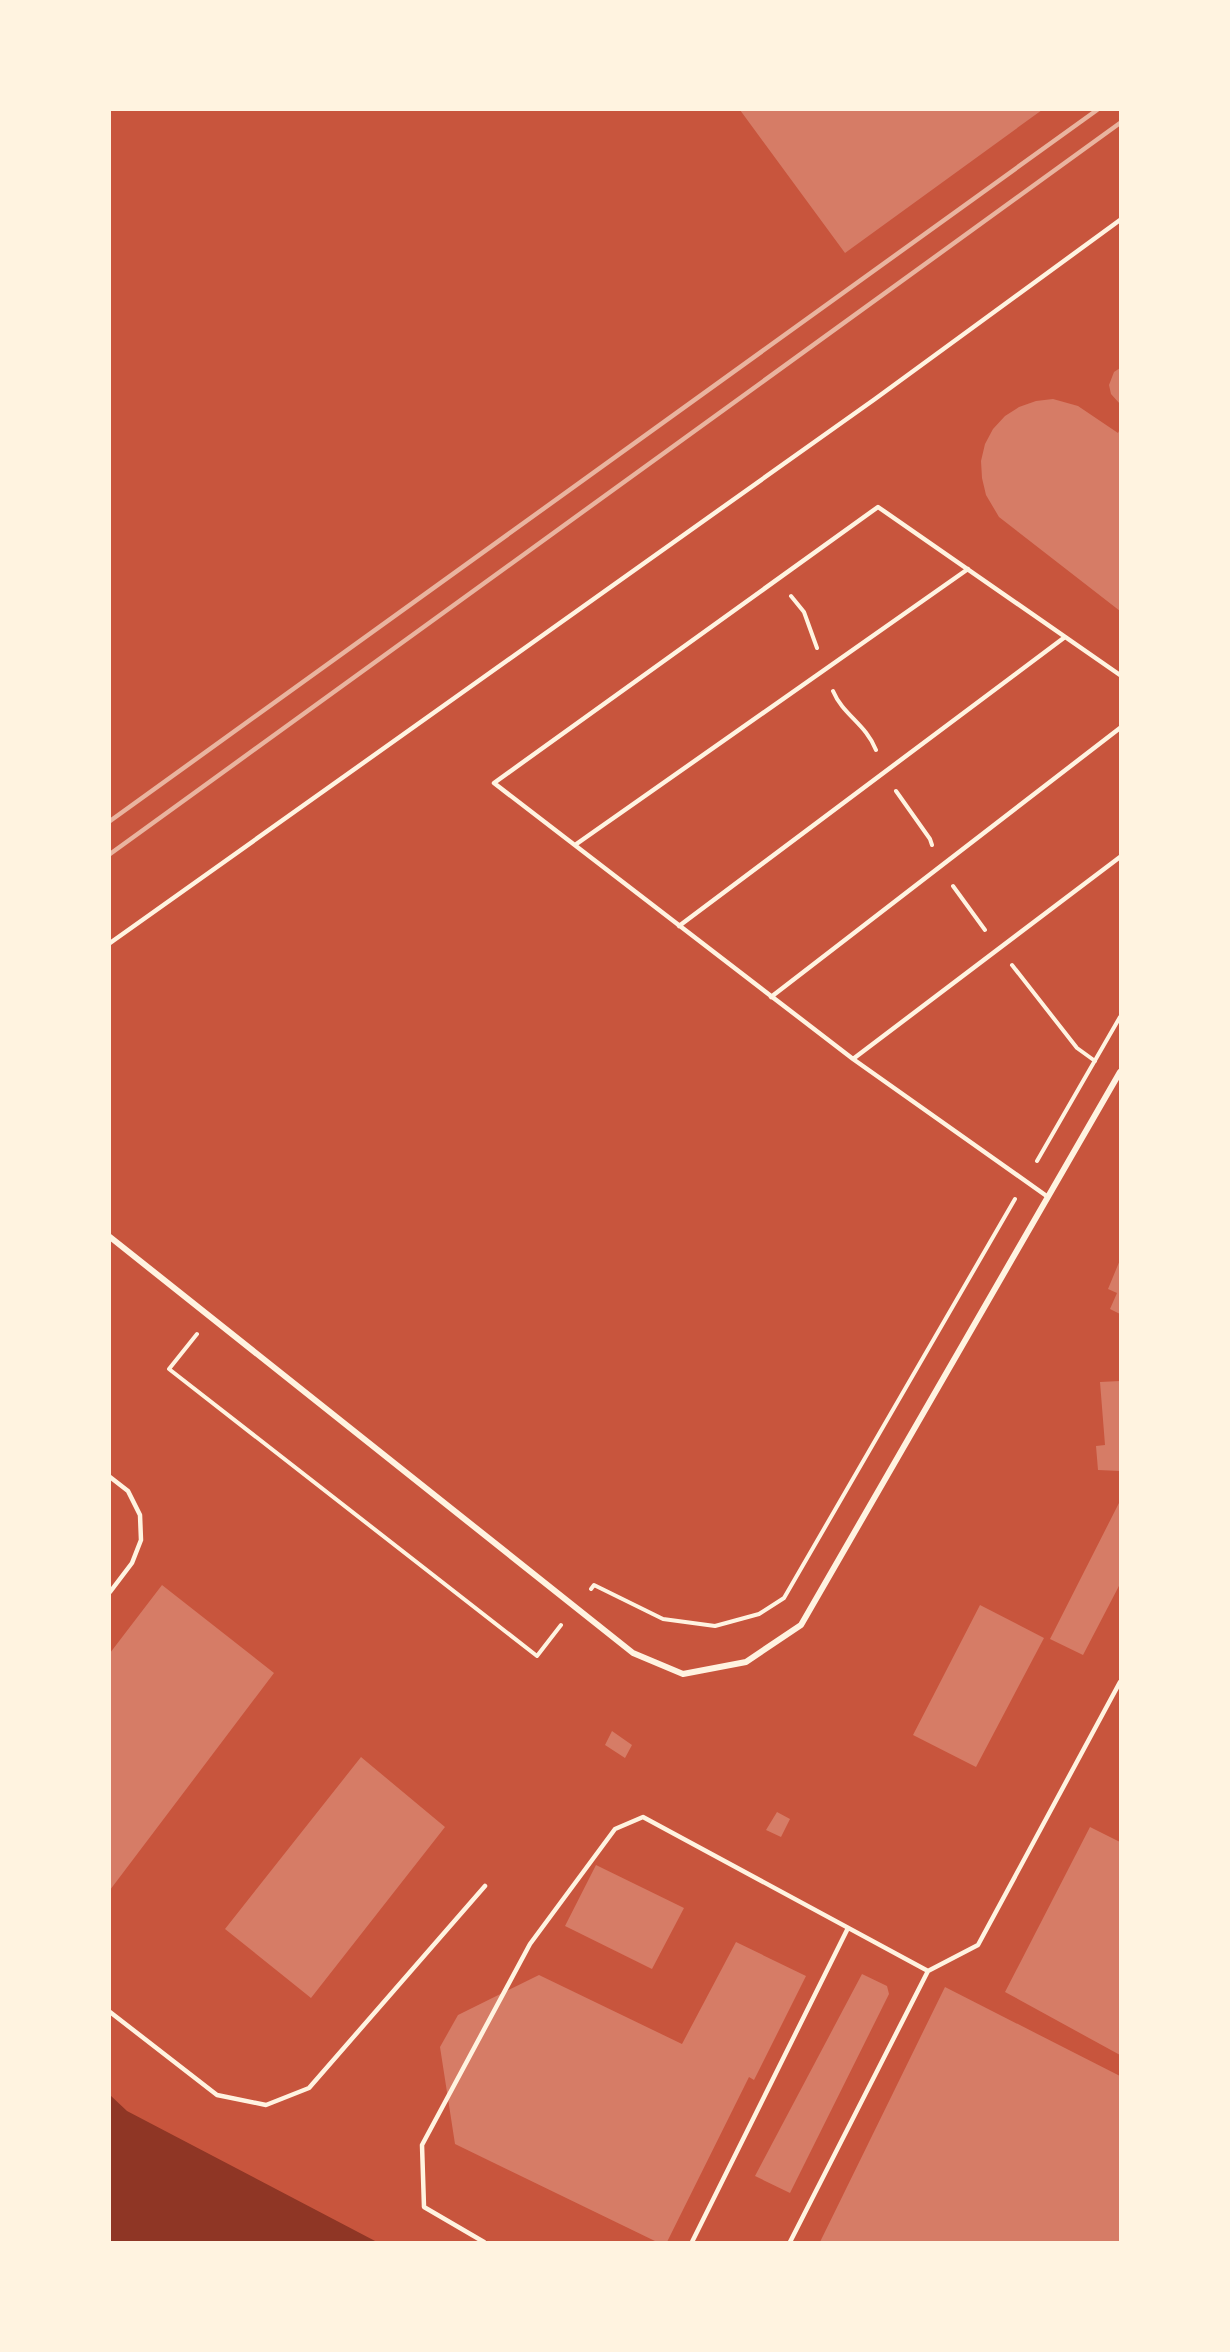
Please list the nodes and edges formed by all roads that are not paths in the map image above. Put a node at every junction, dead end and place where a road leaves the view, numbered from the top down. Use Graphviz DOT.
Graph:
graph roads {
  1 [pos="1120,220"];
  2 [pos="968,569"];
  3 [pos="1065,637"];
  4 [pos="1120,675"];
  5 [pos="1120,728"];
  6 [pos="575,845"];
  7 [pos="1120,857"];
  8 [pos="679,926"];
  9 [pos="110,944"];
  10 [pos="771,997"];
  11 [pos="853,1059"];
  12 [pos="1120,1073"];
  13 [pos="1048,1197"];
  14 [pos="110,1237"];
  15 [pos="110,1477"];
  16 [pos="110,1592"];
  17 [pos="1120,1682"];
  18 [pos="484,1886"];
  19 [pos="848,1928"];
  20 [pos="928,1971"];
  21 [pos="110,2012"];
  22 [pos="484,2242"];
  23 [pos="692,2242"];
  24 [pos="790,2242"];
  1 -- 9 [label="lane"];
  2 -- 3 [label="lane"];
  2 -- 6 [label="lane"];
  2 -- 6 [label="lane"];
  3 -- 4 [label="lane"];
  3 -- 8 [label="lane"];
  5 -- 10 [label="lane"];
  6 -- 8 [label="lane"];
  7 -- 11 [label="lane"];
  8 -- 10 [label="lane"];
  10 -- 11 [label="lane"];
  11 -- 13 [label="lane"];
  12 -- 13 [label="street"];
  13 -- 14 [label="street"];
  15 -- 16 [label="lane"];
  17 -- 20 [label="lane"];
  18 -- 21 [label="lane"];
  19 -- 20 [label="lane"];
  19 -- 22 [label="lane"];
  19 -- 23 [label="lane"];
  20 -- 24 [label="lane"];
}
